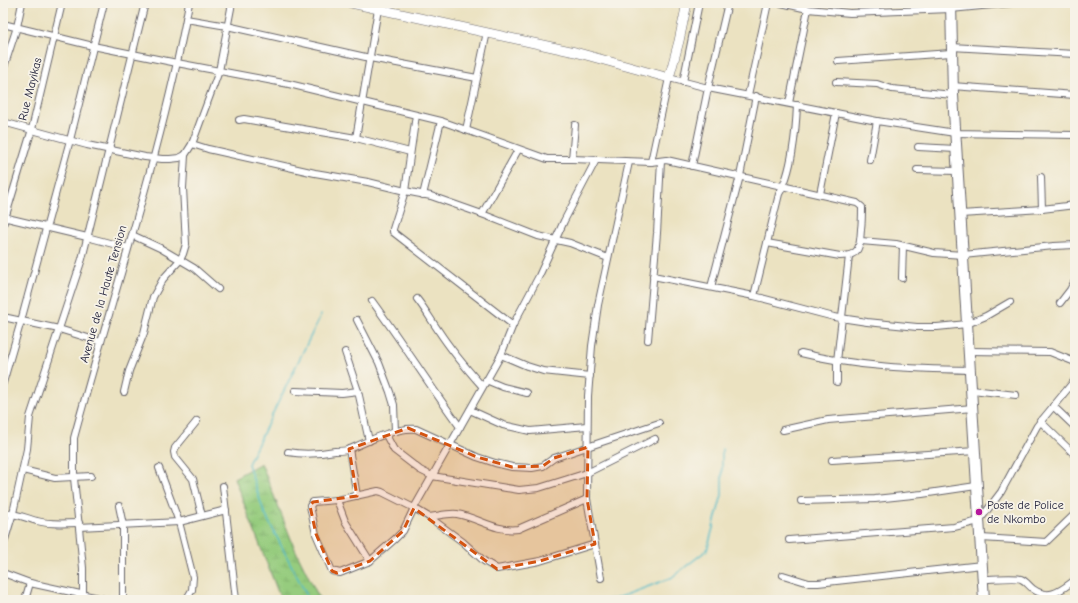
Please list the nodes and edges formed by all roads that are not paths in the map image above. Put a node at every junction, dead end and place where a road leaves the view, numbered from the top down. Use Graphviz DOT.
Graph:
graph roads {
  1 [pos="22,3"];
  2 [pos="62,3"];
  3 [pos="104,3"];
  4 [pos="145,3"];
  5 [pos="189,3"];
  6 [pos="232,3"];
  7 [pos="351,3"];
  8 [pos="687,3"];
  9 [pos="699,3"];
  10 [pos="728,3"];
  11 [pos="768,3"];
  12 [pos="781,3"];
  13 [pos="1012,3"];
  14 [pos="951,6"];
  15 [pos="378,9"];
  16 [pos="808,9"];
  17 [pos="186,19"];
  18 [pos="3,24"];
  19 [pos="227,26"];
  20 [pos="16,27"];
  21 [pos="487,32"];
  22 [pos="54,37"];
  23 [pos="93,46"];
  24 [pos="951,50"];
  25 [pos="134,54"];
  26 [pos="1075,54"];
  27 [pos="370,58"];
  28 [pos="838,61"];
  29 [pos="177,63"];
  30 [pos="3,70"];
  31 [pos="219,71"];
  32 [pos="477,78"];
  33 [pos="669,78"];
  34 [pos="683,82"];
  35 [pos="836,82"];
  36 [pos="708,88"];
  37 [pos="952,90"];
  38 [pos="748,95"];
  39 [pos="1075,95"];
  40 [pos="756,96"];
  41 [pos="363,102"];
  42 [pos="789,103"];
  43 [pos="797,105"];
  44 [pos="836,113"];
  45 [pos="416,115"];
  46 [pos="239,120"];
  47 [pos="441,121"];
  48 [pos="877,121"];
  49 [pos="3,122"];
  50 [pos="575,125"];
  51 [pos="32,129"];
  52 [pos="466,130"];
  53 [pos="955,134"];
  54 [pos="1075,135"];
  55 [pos="356,138"];
  56 [pos="70,140"];
  57 [pos="192,144"];
  58 [pos="918,147"];
  59 [pos="108,149"];
  60 [pos="956,149"];
  61 [pos="518,150"];
  62 [pos="410,152"];
  63 [pos="185,155"];
  64 [pos="154,158"];
  65 [pos="572,159"];
  66 [pos="596,160"];
  67 [pos="870,160"];
  68 [pos="662,161"];
  69 [pos="629,162"];
  70 [pos="651,162"];
  71 [pos="692,166"];
  72 [pos="917,170"];
  73 [pos="957,170"];
  74 [pos="740,176"];
  75 [pos="1041,177"];
  76 [pos="784,186"];
  77 [pos="405,191"];
  78 [pos="423,194"];
  79 [pos="820,194"];
  80 [pos="1075,205"];
  81 [pos="1042,209"];
  82 [pos="482,214"];
  83 [pos="960,214"];
  84 [pos="4,217"];
  85 [pos="3,225"];
  86 [pos="46,228"];
  87 [pos="132,235"];
  88 [pos="87,237"];
  89 [pos="556,239"];
  90 [pos="861,241"];
  91 [pos="767,244"];
  92 [pos="1075,245"];
  93 [pos="903,246"];
  94 [pos="128,248"];
  95 [pos="963,255"];
  96 [pos="849,256"];
  97 [pos="608,258"];
  98 [pos="180,260"];
  99 [pos="653,276"];
  100 [pos="902,278"];
  101 [pos="1075,281"];
  102 [pos="712,287"];
  103 [pos="218,289"];
  104 [pos="754,296"];
  105 [pos="417,299"];
  106 [pos="372,301"];
  107 [pos="1010,302"];
  108 [pos="1060,303"];
  109 [pos="3,317"];
  110 [pos="842,318"];
  111 [pos="357,320"];
  112 [pos="21,321"];
  113 [pos="967,324"];
  114 [pos="513,325"];
  115 [pos="59,328"];
  116 [pos="648,340"];
  117 [pos="101,342"];
  118 [pos="969,351"];
  119 [pos="345,352"];
  120 [pos="801,353"];
  121 [pos="500,355"];
  122 [pos="836,361"];
  123 [pos="1075,362"];
  124 [pos="970,370"];
  125 [pos="590,376"];
  126 [pos="486,380"];
  127 [pos="1075,380"];
  128 [pos="837,382"];
  129 [pos="3,383"];
  130 [pos="482,386"];
  131 [pos="972,390"];
  132 [pos="358,391"];
  133 [pos="124,392"];
  134 [pos="296,392"];
  135 [pos="527,393"];
  136 [pos="1016,395"];
  137 [pos="1053,406"];
  138 [pos="972,408"];
  139 [pos="470,410"];
  140 [pos="197,421"];
  141 [pos="1040,421"];
  142 [pos="659,423"];
  143 [pos="587,426"];
  144 [pos="460,427"];
  145 [pos="1075,427"];
  146 [pos="783,430"];
  147 [pos="394,432"];
  148 [pos="386,435"];
  149 [pos="654,439"];
  150 [pos="369,441"];
  151 [pos="450,444"];
  152 [pos="588,447"];
  153 [pos="349,450"];
  154 [pos="976,451"];
  155 [pos="288,452"];
  156 [pos="1075,455"];
  157 [pos="832,460"];
  158 [pos="159,468"];
  159 [pos="23,470"];
  160 [pos="587,473"];
  161 [pos="91,476"];
  162 [pos="432,476"];
  163 [pos="74,478"];
  164 [pos="223,486"];
  165 [pos="976,486"];
  166 [pos="357,496"];
  167 [pos="587,499"];
  168 [pos="337,500"];
  169 [pos="800,501"];
  170 [pos="119,506"];
  171 [pos="414,508"];
  172 [pos="226,510"];
  173 [pos="3,513"];
  174 [pos="13,513"];
  175 [pos="1075,514"];
  176 [pos="202,516"];
  177 [pos="429,517"];
  178 [pos="979,521"];
  179 [pos="179,522"];
  180 [pos="79,525"];
  181 [pos="123,525"];
  182 [pos="980,538"];
  183 [pos="789,540"];
  184 [pos="595,544"];
  185 [pos="3,546"];
  186 [pos="370,561"];
  187 [pos="982,566"];
  188 [pos="3,573"];
  189 [pos="783,575"];
  190 [pos="601,578"];
  191 [pos="983,579"];
  192 [pos="1075,580"];
  193 [pos="30,583"];
  194 [pos="67,592"];
  195 [pos="83,596"];
  196 [pos="25,600"];
  197 [pos="67,600"];
  198 [pos="104,600"];
  199 [pos="123,600"];
  200 [pos="186,600"];
  201 [pos="236,600"];
  202 [pos="984,600"];
  1 -- 20 [label="street"];
  2 -- 22 [label="street, Rue Mayikas"];
  3 -- 23 [label="street"];
  4 -- 25 [label="street"];
  5 -- 17 [label="street, Avenue de la Haute Tension"];
  6 -- 19 [label="street"];
  7 -- 15 [label="main road"];
  8 -- 33 [label="main road"];
  9 -- 34 [label="street"];
  10 -- 36 [label="street"];
  11 -- 38 [label="street"];
  12 -- 16 [label="street"];
  13 -- 14 [label="street"];
  14 -- 16 [label="street"];
  14 -- 24 [label="highway"];
  15 -- 21 [label="main road"];
  15 -- 27 [label="street"];
  16 -- 42 [label="street"];
  17 -- 19 [label="street"];
  17 -- 29 [label="street, Avenue de la Haute Tension"];
  18 -- 20 [label="street"];
  19 -- 27 [label="street"];
  19 -- 31 [label="street"];
  20 -- 22 [label="street"];
  20 -- 30 [label="street"];
  21 -- 32 [label="street"];
  21 -- 33 [label="main road"];
  22 -- 23 [label="street"];
  22 -- 51 [label="street, Rue Mayikas"];
  23 -- 25 [label="street"];
  23 -- 56 [label="street"];
  24 -- 26 [label="street"];
  24 -- 28 [label="street"];
  24 -- 37 [label="highway"];
  25 -- 29 [label="street"];
  25 -- 59 [label="street"];
  27 -- 32 [label="street"];
  27 -- 41 [label="street"];
  29 -- 31 [label="street"];
  29 -- 64 [label="street, Avenue de la Haute Tension"];
  31 -- 41 [label="street"];
  31 -- 57 [label="street"];
  32 -- 52 [label="street"];
  33 -- 34 [label="street"];
  33 -- 70 [label="street"];
  34 -- 36 [label="street"];
  35 -- 37 [label="street"];
  36 -- 38 [label="street"];
  36 -- 71 [label="street"];
  37 -- 39 [label="street"];
  37 -- 53 [label="highway"];
  38 -- 40 [label="street"];
  40 -- 42 [label="street"];
  40 -- 74 [label="street"];
  41 -- 45 [label="street"];
  41 -- 55 [label="street"];
  42 -- 43 [label="street"];
  43 -- 44 [label="street"];
  43 -- 76 [label="street"];
  44 -- 48 [label="street"];
  44 -- 79 [label="street"];
  45 -- 47 [label="street"];
  45 -- 62 [label="street"];
  46 -- 55 [label="street"];
  47 -- 52 [label="street"];
  47 -- 78 [label="street"];
  48 -- 53 [label="street"];
  48 -- 67 [label="street"];
  49 -- 51 [label="street"];
  50 -- 65 [label="street"];
  51 -- 56 [label="street"];
  51 -- 84 [label="street, Rue Mayikas"];
  52 -- 61 [label="street"];
  53 -- 54 [label="street"];
  53 -- 60 [label="highway"];
  55 -- 62 [label="street"];
  56 -- 59 [label="street"];
  56 -- 86 [label="street"];
  57 -- 63 [label="street"];
  57 -- 77 [label="street"];
  58 -- 60 [label="street"];
  59 -- 64 [label="street"];
  59 -- 88 [label="street"];
  60 -- 73 [label="highway"];
  61 -- 65 [label="street"];
  61 -- 82 [label="street"];
  62 -- 77 [label="street"];
  63 -- 64 [label="street"];
  63 -- 98 [label="street"];
  64 -- 87 [label="street, Avenue de la Haute Tension"];
  65 -- 66 [label="street"];
  66 -- 69 [label="street"];
  66 -- 89 [label="street"];
  68 -- 70 [label="street"];
  68 -- 71 [label="street"];
  68 -- 99 [label="street"];
  69 -- 70 [label="street"];
  69 -- 97 [label="street"];
  71 -- 74 [label="street"];
  72 -- 73 [label="street"];
  73 -- 83 [label="highway"];
  74 -- 76 [label="street"];
  74 -- 102 [label="street"];
  75 -- 81 [label="street"];
  76 -- 79 [label="street"];
  76 -- 91 [label="street"];
  77 -- 78 [label="street"];
  77 -- 114 [label="street"];
  78 -- 82 [label="street"];
  79 -- 90 [label="street"];
  80 -- 81 [label="street"];
  81 -- 83 [label="street"];
  82 -- 89 [label="street"];
  83 -- 95 [label="highway"];
  84 -- 85 [label="street, Rue Mayikas"];
  84 -- 86 [label="street"];
  86 -- 88 [label="street"];
  86 -- 112 [label="street"];
  87 -- 94 [label="street, Avenue de la Haute Tension"];
  87 -- 98 [label="street"];
  88 -- 94 [label="street"];
  88 -- 115 [label="street"];
  89 -- 97 [label="street"];
  89 -- 114 [label="street"];
  90 -- 93 [label="street"];
  90 -- 96 [label="street"];
  91 -- 96 [label="street"];
  91 -- 104 [label="street"];
  92 -- 95 [label="street"];
  93 -- 95 [label="street"];
  93 -- 100 [label="street"];
  94 -- 117 [label="street, Avenue de la Haute Tension"];
  95 -- 113 [label="highway"];
  96 -- 110 [label="street"];
  97 -- 125 [label="street"];
  98 -- 103 [label="street"];
  98 -- 133 [label="street"];
  99 -- 102 [label="street"];
  99 -- 116 [label="street"];
  101 -- 108 [label="street"];
  102 -- 104 [label="street"];
  104 -- 110 [label="street"];
  105 -- 130 [label="street"];
  106 -- 144 [label="street"];
  107 -- 113 [label="street"];
  109 -- 112 [label="street"];
  110 -- 113 [label="street"];
  110 -- 122 [label="street"];
  111 -- 147 [label="street"];
  112 -- 115 [label="street"];
  112 -- 129 [label="street"];
  113 -- 118 [label="highway"];
  114 -- 121 [label="street"];
  115 -- 117 [label="street"];
  115 -- 159 [label="street"];
  117 -- 163 [label="street, Avenue de la Haute Tension"];
  118 -- 123 [label="street"];
  118 -- 124 [label="highway"];
  119 -- 132 [label="street"];
  120 -- 122 [label="street"];
  121 -- 125 [label="street"];
  121 -- 126 [label="street"];
  122 -- 124 [label="street"];
  122 -- 128 [label="street"];
  124 -- 131 [label="highway"];
  125 -- 143 [label="street"];
  126 -- 130 [label="street"];
  126 -- 135 [label="street"];
  127 -- 137 [label="street"];
  130 -- 139 [label="street"];
  131 -- 136 [label="street"];
  131 -- 138 [label="highway"];
  132 -- 134 [label="street"];
  132 -- 150 [label="street"];
  137 -- 141 [label="street"];
  137 -- 145 [label="street"];
  138 -- 146 [label="street"];
  138 -- 154 [label="highway"];
  139 -- 143 [label="street"];
  139 -- 144 [label="street"];
  140 -- 176 [label="street"];
  141 -- 156 [label="street"];
  141 -- 178 [label="street"];
  142 -- 152 [label="street"];
  143 -- 152 [label="street"];
  144 -- 151 [label="street"];
  147 -- 148 [label="street"];
  147 -- 151 [label="street"];
  148 -- 150 [label="street"];
  148 -- 162 [label="street"];
  149 -- 160 [label="street"];
  150 -- 153 [label="street"];
  151 -- 152 [label="street"];
  151 -- 162 [label="street"];
  152 -- 160 [label="street"];
  153 -- 155 [label="street"];
  153 -- 166 [label="street"];
  154 -- 157 [label="street"];
  154 -- 165 [label="highway"];
  158 -- 179 [label="street"];
  159 -- 163 [label="street"];
  159 -- 174 [label="street"];
  160 -- 162 [label="street"];
  160 -- 167 [label="street"];
  161 -- 163 [label="street"];
  162 -- 171 [label="street"];
  163 -- 180 [label="street, Avenue de la Haute Tension"];
  164 -- 172 [label="street"];
  165 -- 169 [label="street"];
  165 -- 178 [label="highway"];
  166 -- 168 [label="street"];
  166 -- 171 [label="street"];
  167 -- 177 [label="street"];
  167 -- 184 [label="street"];
  168 -- 186 [label="street"];
  168 -- 186 [label="street"];
  170 -- 181 [label="street"];
  171 -- 177 [label="street"];
  171 -- 186 [label="street"];
  172 -- 176 [label="street"];
  172 -- 201 [label="street"];
  173 -- 174 [label="street"];
  174 -- 180 [label="street"];
  174 -- 185 [label="street"];
  175 -- 182 [label="street"];
  176 -- 179 [label="street"];
  177 -- 184 [label="street"];
  178 -- 182 [label="highway"];
  178 -- 183 [label="street"];
  179 -- 181 [label="street"];
  179 -- 200 [label="street"];
  180 -- 181 [label="street"];
  180 -- 195 [label="street, Avenue de la Haute Tension"];
  181 -- 199 [label="street"];
  182 -- 187 [label="highway"];
  184 -- 190 [label="street"];
  187 -- 189 [label="street"];
  187 -- 191 [label="highway"];
  188 -- 193 [label="street"];
  191 -- 192 [label="street"];
  191 -- 202 [label="highway"];
  193 -- 194 [label="street"];
  193 -- 196 [label="street"];
  194 -- 195 [label="street"];
  194 -- 197 [label="street"];
  195 -- 198 [label="street"];
}
